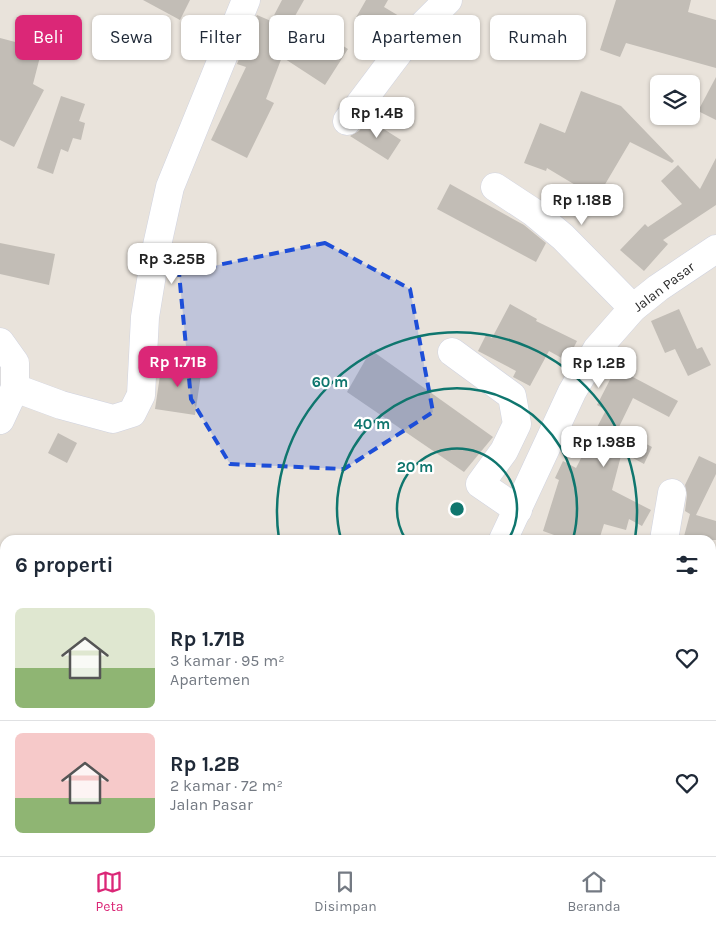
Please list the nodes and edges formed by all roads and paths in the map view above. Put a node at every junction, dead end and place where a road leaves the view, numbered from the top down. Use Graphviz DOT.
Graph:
graph roads {
  1 [pos="246,0"];
  2 [pos="448,0"];
  3 [pos="347,121"];
  4 [pos="495,187"];
  5 [pos="716,249"];
  6 [pos="634,308"];
  7 [pos="0,342"];
  8 [pos="452,352"];
  9 [pos="15,388"];
  10 [pos="0,420"];
  11 [pos="672,493"];
  12 [pos="518,510"];
  13 [pos="506,535"];
  14 [pos="665,535"];
  1 -- 9 [label="street"];
  2 -- 3 [label="street"];
  4 -- 6 [label="street"];
  5 -- 6 [label="street, Jalan Pasar"];
  6 -- 12 [label="street, Jalan Pasar"];
  7 -- 9 [label="street"];
  8 -- 12 [label="street"];
  9 -- 10 [label="street"];
  11 -- 14 [label="street"];
  12 -- 13 [label="street, Jalan Pasar"];
}
